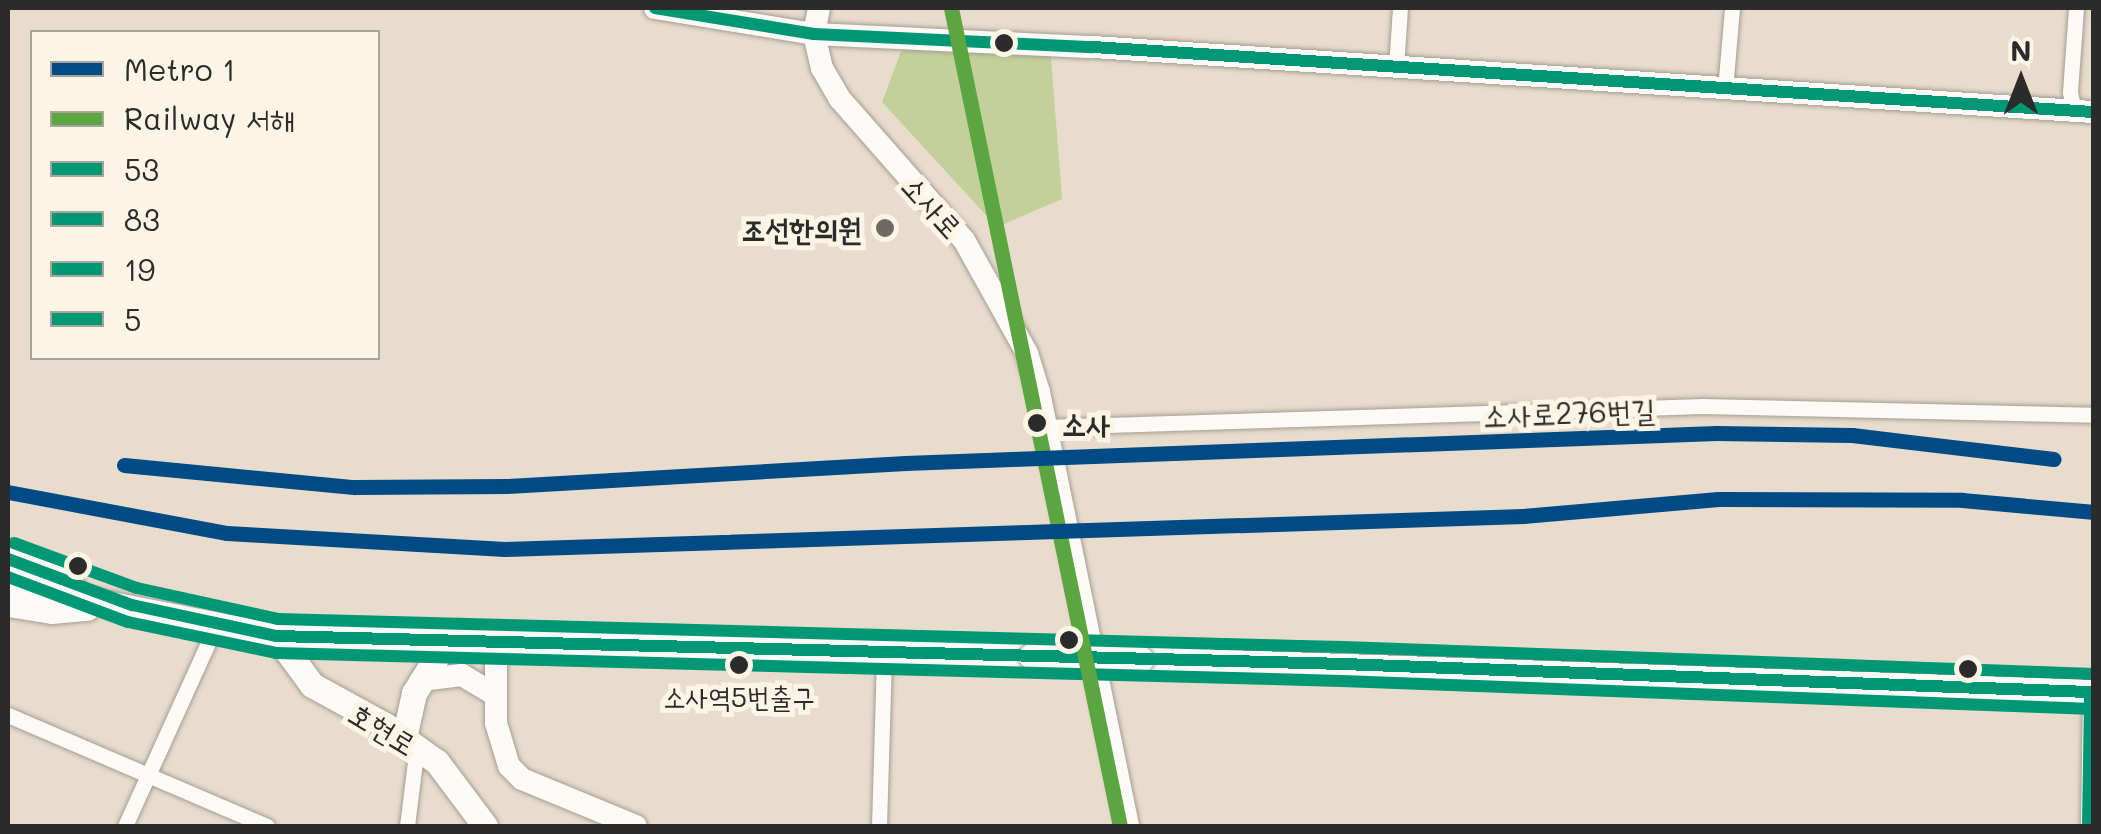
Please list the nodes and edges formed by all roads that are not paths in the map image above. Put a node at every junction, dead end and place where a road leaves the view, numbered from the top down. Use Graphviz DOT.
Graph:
graph roads {
  1 [pos="655,8"];
  2 [pos="819,8"];
  3 [pos="1400,8"];
  4 [pos="1732,8"];
  5 [pos="2076,8"];
  6 [pos="742,16"];
  7 [pos="814,34"];
  8 [pos="1396,68"];
  9 [pos="1725,90"];
  10 [pos="2084,111"];
  11 [pos="2086,414"];
  12 [pos="1045,427"];
  13 [pos="8,559"];
  14 [pos="8,574"];
  15 [pos="8,584"];
  16 [pos="74,584"];
  17 [pos="8,604"];
  18 [pos="132,606"];
  19 [pos="217,623"];
  20 [pos="276,636"];
  21 [pos="446,642"];
  22 [pos="496,644"];
  23 [pos="884,653"];
  24 [pos="421,680"];
  25 [pos="2092,692"];
  26 [pos="495,695"];
  27 [pos="8,715"];
  28 [pos="411,742"];
  29 [pos="148,774"];
  30 [pos="236,820"];
  31 [pos="124,826"];
  32 [pos="267,826"];
  33 [pos="407,826"];
  34 [pos="485,826"];
  35 [pos="636,826"];
  36 [pos="879,826"];
  37 [pos="1128,826"];
  38 [pos="2088,826"];
  1 -- 6 [label="street"];
  2 -- 7 [label="street, 소사로"];
  3 -- 8 [label="street"];
  4 -- 9 [label="street"];
  5 -- 10 [label="street"];
  6 -- 7 [label="street"];
  7 -- 8 [label="street"];
  7 -- 12 [label="street, 소사로"];
  8 -- 9 [label="street"];
  9 -- 10 [label="street"];
  11 -- 12 [label="street, 소사로276번길"];
  12 -- 37 [label="street, 소사로"];
  13 -- 16 [label="main road"];
  14 -- 16 [label="street"];
  15 -- 18 [label="main road"];
  16 -- 18 [label="main road"];
  17 -- 18 [label="main road"];
  18 -- 19 [label="main road"];
  19 -- 20 [label="main road"];
  19 -- 29 [label="street"];
  20 -- 21 [label="main road"];
  20 -- 28 [label="main road, 호현로"];
  21 -- 22 [label="main road"];
  21 -- 24 [label="main road"];
  22 -- 23 [label="main road"];
  22 -- 26 [label="street"];
  23 -- 25 [label="main road, bridge"];
  23 -- 36 [label="street"];
  24 -- 26 [label="street"];
  24 -- 28 [label="main road"];
  25 -- 38 [label="street"];
  26 -- 35 [label="street"];
  27 -- 29 [label="street"];
  28 -- 33 [label="street"];
  28 -- 34 [label="main road, 호현로"];
  29 -- 30 [label="street"];
  29 -- 31 [label="street"];
  30 -- 32 [label="street"];
}
